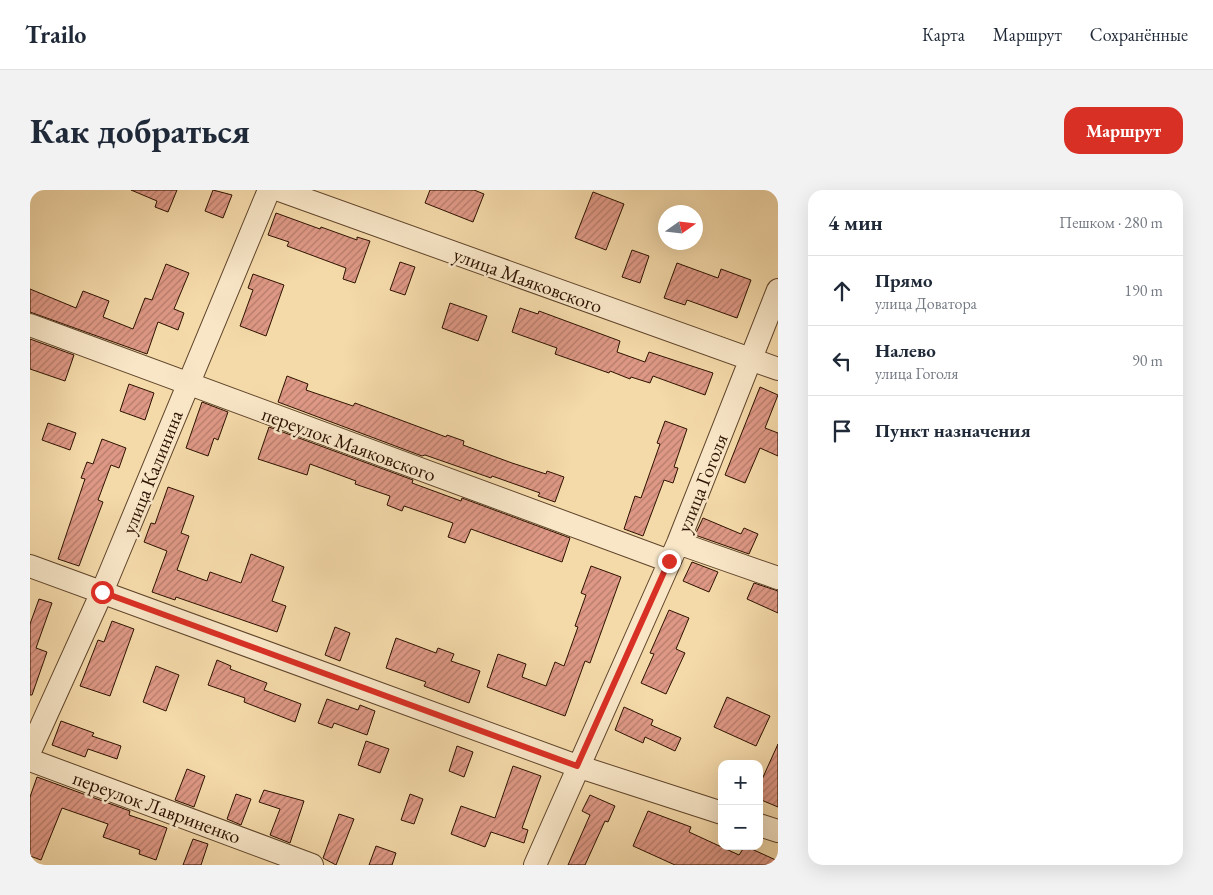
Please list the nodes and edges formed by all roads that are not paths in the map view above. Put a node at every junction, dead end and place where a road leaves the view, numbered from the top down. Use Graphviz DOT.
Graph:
graph roads {
  1 [pos="269,190"];
  2 [pos="279,190"];
  3 [pos="778,290"];
  4 [pos="30,325"];
  5 [pos="751,360"];
  6 [pos="778,370"];
  7 [pos="188,385"];
  8 [pos="674,552"];
  9 [pos="30,566"];
  10 [pos="778,578"];
  11 [pos="102,592"];
  12 [pos="30,752"];
  13 [pos="30,760"];
  14 [pos="577,766"];
  15 [pos="718,812"];
  16 [pos="763,826"];
  17 [pos="778,831"];
  18 [pos="312,865"];
  19 [pos="535,865"];
  1 -- 7 [label="street, улица Калинина"];
  2 -- 5 [label="street, улица Маяковского"];
  3 -- 5 [label="street, улица Гоголя"];
  4 -- 7 [label="street, переулок Маяковского"];
  5 -- 6 [label="street, улица Маяковского"];
  5 -- 8 [label="street, улица Гоголя"];
  7 -- 8 [label="street, переулок Маяковского"];
  7 -- 11 [label="street, улица Калинина"];
  8 -- 10 [label="street, переулок Маяковского"];
  8 -- 14 [label="street, улица Гоголя"];
  9 -- 11 [label="street"];
  11 -- 12 [label="street, улица Калинина"];
  11 -- 14 [label="street"];
  13 -- 18 [label="street, переулок Лавриненко"];
  14 -- 15 [label="street"];
  14 -- 19 [label="street, улица Гоголя"];
  16 -- 17 [label="street"];
}
